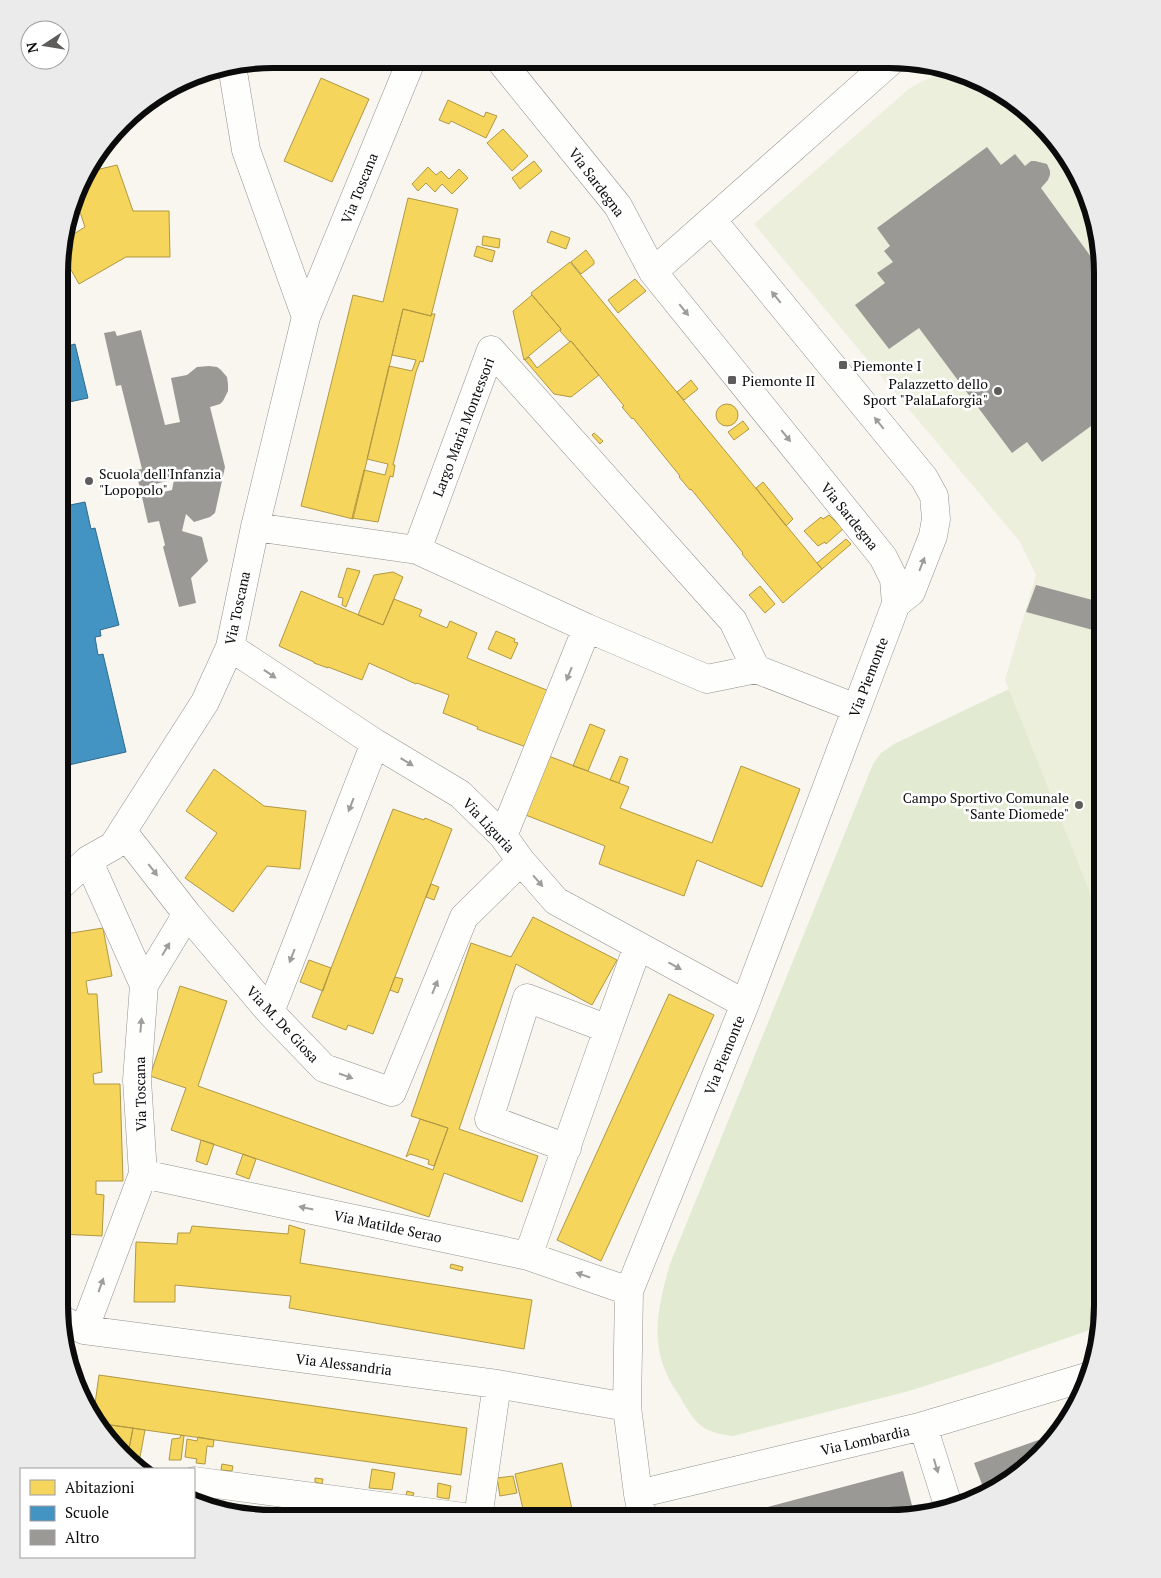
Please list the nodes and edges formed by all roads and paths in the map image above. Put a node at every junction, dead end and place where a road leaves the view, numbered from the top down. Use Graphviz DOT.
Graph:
graph roads {
  1 [pos="408,68"];
  2 [pos="501,68"];
  3 [pos="882,68"];
  4 [pos="233,71"];
  5 [pos="712,220"];
  6 [pos="653,272"];
  7 [pos="306,317"];
  8 [pos="254,527"];
  9 [pos="416,550"];
  10 [pos="896,604"];
  11 [pos="587,628"];
  12 [pos="230,647"];
  13 [pos="756,669"];
  14 [pos="856,708"];
  15 [pos="375,743"];
  16 [pos="123,832"];
  17 [pos="503,836"];
  18 [pos="88,860"];
  19 [pos="521,861"];
  20 [pos="68,879"];
  21 [pos="187,914"];
  22 [pos="638,946"];
  23 [pos="144,985"];
  24 [pos="745,1004"];
  25 [pos="270,1012"];
  26 [pos="608,1029"];
  27 [pos="567,1148"];
  28 [pos="143,1174"];
  29 [pos="528,1256"];
  30 [pos="629,1291"];
  31 [pos="73,1325"];
  32 [pos="1080,1379"];
  33 [pos="497,1384"];
  34 [pos="627,1407"];
  35 [pos="923,1426"];
  36 [pos="195,1481"];
  37 [pos="947,1502"];
  38 [pos="640,1506"];
  39 [pos="411,1510"];
  40 [pos="479,1510"];
  1 -- 7 [label="street, Via Toscana"];
  2 -- 6 [label="street, Via Sardegna"];
  3 -- 5 [label="street"];
  4 -- 7 [label="street"];
  5 -- 6 [label="street"];
  10 -- 5 [label="street, one-way"];
  6 -- 10 [label="street, Via Sardegna, one-way"];
  7 -- 8 [label="street, Via Toscana"];
  8 -- 9 [label="street"];
  8 -- 12 [label="street, Via Toscana"];
  9 -- 11 [label="street"];
  9 -- 13 [label="street, Largo Maria Montessori"];
  10 -- 14 [label="street, Via Piemonte"];
  11 -- 13 [label="street"];
  11 -- 17 [label="street, one-way"];
  12 -- 15 [label="street, Via Liguria, one-way"];
  12 -- 16 [label="street, Via Toscana"];
  13 -- 14 [label="street"];
  14 -- 24 [label="street, Via Piemonte"];
  15 -- 17 [label="street, Via Liguria, one-way"];
  15 -- 25 [label="street, one-way"];
  16 -- 18 [label="street, Via Toscana"];
  16 -- 21 [label="street, Via M. De Giosa, one-way"];
  17 -- 19 [label="street, Via Liguria"];
  18 -- 20 [label="street, Via Toscana"];
  18 -- 23 [label="street, Via Toscana"];
  19 -- 22 [label="street, Via Liguria, one-way"];
  25 -- 19 [label="street, Via M. De Giosa, one-way"];
  23 -- 21 [label="street, one-way"];
  21 -- 25 [label="street, Via M. De Giosa"];
  22 -- 24 [label="street, Via Liguria, one-way"];
  22 -- 26 [label="street"];
  28 -- 23 [label="street, Via Toscana, one-way"];
  24 -- 30 [label="street, Via Piemonte"];
  26 -- 27 [label="street"];
  26 -- 27 [label="street"];
  27 -- 29 [label="street"];
  29 -- 28 [label="street, Via Matilde Serao, one-way"];
  31 -- 28 [label="street, Via Toscana, one-way"];
  30 -- 29 [label="street, Via Matilde Serao, one-way"];
  30 -- 34 [label="street, Via Piemonte"];
  31 -- 33 [label="street, Via Alessandria"];
  32 -- 35 [label="street, Via Lombardia"];
  33 -- 34 [label="street, Via Alessandria"];
  33 -- 40 [label="street"];
  34 -- 38 [label="street, Via Piemonte"];
  35 -- 37 [label="street, one-way"];
  35 -- 38 [label="street, Via Lombardia"];
  36 -- 39 [label="street"];
}
